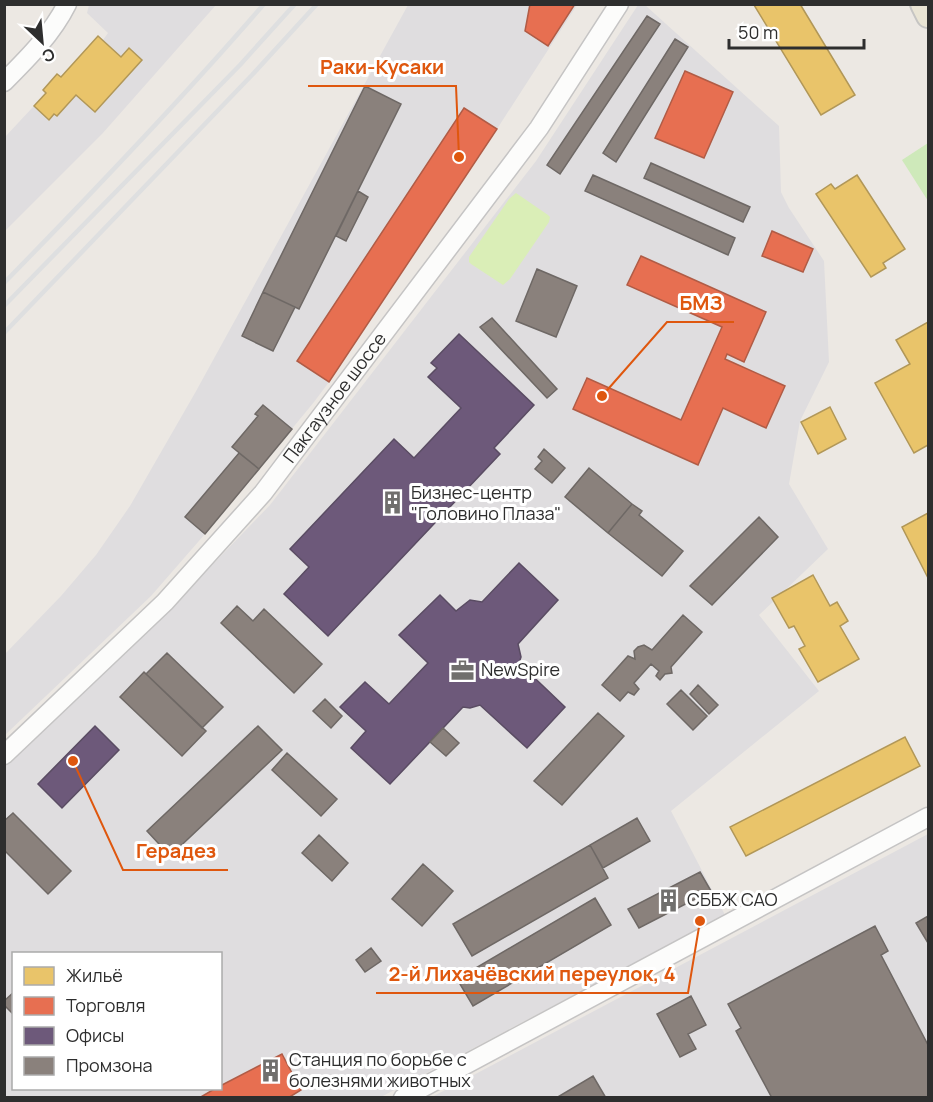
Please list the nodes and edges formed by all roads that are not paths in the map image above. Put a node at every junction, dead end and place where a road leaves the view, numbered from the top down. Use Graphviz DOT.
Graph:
graph roads {
  1 [pos="68,4"];
  2 [pos="620,4"];
  3 [pos="922,4"];
  4 [pos="928,16"];
  5 [pos="4,82"];
  6 [pos="4,755"];
  7 [pos="928,817"];
  8 [pos="403,1098"];
  1 -- 5 [label="street"];
  2 -- 6 [label="street, Пакгаузное шоссе"];
  3 -- 4 [label="main road"];
  7 -- 8 [label="street"];
}
